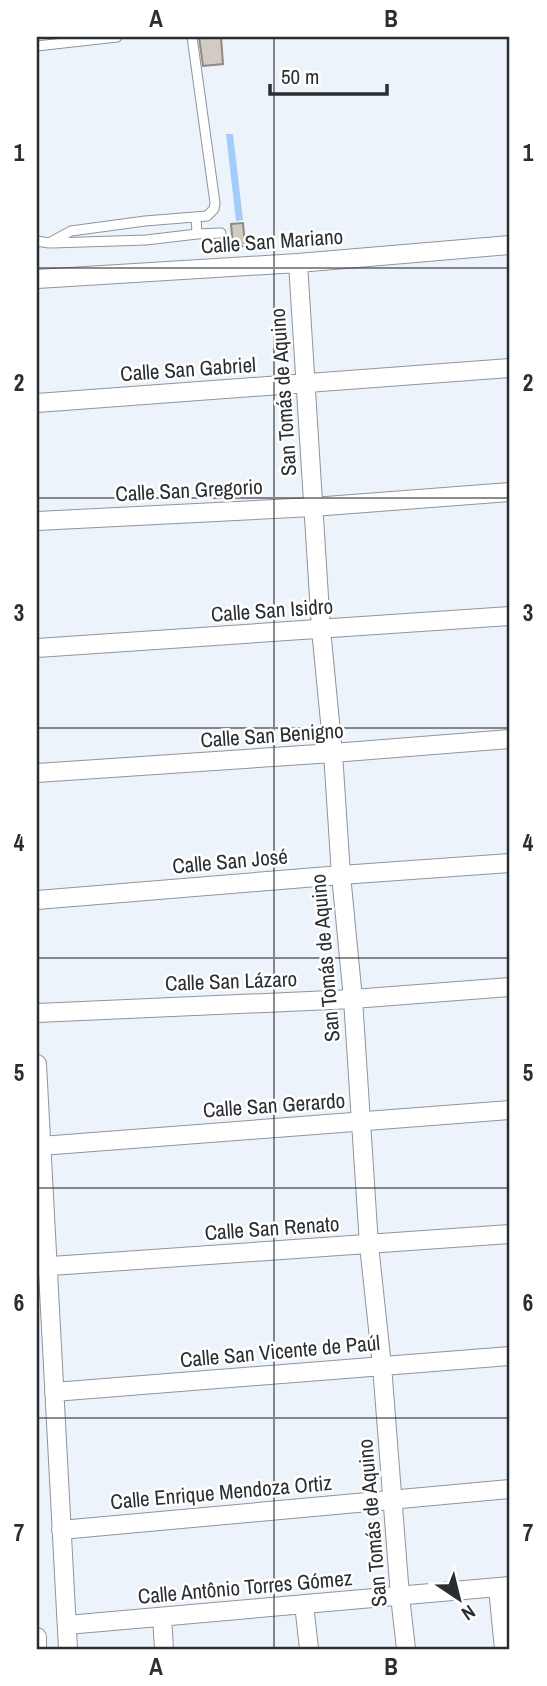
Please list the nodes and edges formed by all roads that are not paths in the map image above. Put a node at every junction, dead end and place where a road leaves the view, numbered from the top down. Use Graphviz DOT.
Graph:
graph roads {
  1 [pos="117,37"];
  2 [pos="192,37"];
  3 [pos="37,46"];
  4 [pos="196,217"];
  5 [pos="145,221"];
  6 [pos="104,227"];
  7 [pos="71,231"];
  8 [pos="221,233"];
  9 [pos="197,234"];
  10 [pos="146,240"];
  11 [pos="37,241"];
  12 [pos="106,242"];
  13 [pos="49,243"];
  14 [pos="71,243"];
  15 [pos="510,244"];
  16 [pos="298,262"];
  17 [pos="37,279"];
  18 [pos="510,368"];
  19 [pos="305,384"];
  20 [pos="37,403"];
  21 [pos="510,492"];
  22 [pos="313,507"];
  23 [pos="37,521"];
  24 [pos="510,616"];
  25 [pos="321,629"];
  26 [pos="37,648"];
  27 [pos="510,739"];
  28 [pos="333,753"];
  29 [pos="37,773"];
  30 [pos="510,863"];
  31 [pos="341,875"];
  32 [pos="37,900"];
  33 [pos="510,987"];
  34 [pos="353,999"];
  35 [pos="37,1013"];
  36 [pos="37,1064"];
  37 [pos="510,1110"];
  38 [pos="361,1121"];
  39 [pos="41,1146"];
  40 [pos="510,1234"];
  41 [pos="369,1245"];
  42 [pos="42,1266"];
  43 [pos="510,1356"];
  44 [pos="382,1366"];
  45 [pos="54,1392"];
  46 [pos="510,1489"];
  47 [pos="394,1499"];
  48 [pos="61,1530"];
  49 [pos="504,1587"];
  50 [pos="400,1596"];
  51 [pos="304,1604"];
  52 [pos="162,1617"];
  53 [pos="67,1625"];
  54 [pos="37,1637"];
  55 [pos="37,1649"];
  56 [pos="68,1649"];
  57 [pos="164,1649"];
  58 [pos="309,1649"];
  59 [pos="406,1649"];
  60 [pos="505,1649"];
  1 -- 3 [label="lane"];
  2 -- 4 [label="lane"];
  4 -- 5 [label="lane"];
  4 -- 9 [label="lane"];
  5 -- 6 [label="lane"];
  5 -- 10 [label="lane"];
  6 -- 7 [label="lane"];
  6 -- 12 [label="lane"];
  7 -- 13 [label="lane"];
  7 -- 14 [label="lane"];
  8 -- 9 [label="lane"];
  9 -- 10 [label="lane"];
  10 -- 12 [label="lane"];
  11 -- 13 [label="lane"];
  12 -- 14 [label="lane"];
  13 -- 14 [label="lane"];
  15 -- 16 [label="street, Calle San Mariano"];
  16 -- 17 [label="street, Calle San Mariano"];
  16 -- 19 [label="street, San Tomás de Aquino"];
  18 -- 19 [label="street, Calle San Gabriel"];
  19 -- 20 [label="street, Calle San Gabriel"];
  19 -- 22 [label="street, San Tomás de Aquino"];
  21 -- 22 [label="street, Calle San Gregorio"];
  22 -- 23 [label="street, Calle San Gregorio"];
  22 -- 25 [label="street, San Tomás de Aquino"];
  24 -- 25 [label="street, Calle San Isidro"];
  25 -- 26 [label="street, Calle San Isidro"];
  25 -- 28 [label="street, San Tomás de Aquino"];
  27 -- 28 [label="street, Calle San Benigno"];
  28 -- 29 [label="street, Calle San Benigno"];
  28 -- 31 [label="street, San Tomás de Aquino"];
  30 -- 31 [label="street, Calle San José"];
  31 -- 32 [label="street, Calle San José"];
  31 -- 34 [label="street, San Tomás de Aquino"];
  33 -- 34 [label="street, Calle San Lázaro"];
  34 -- 35 [label="street, Calle San Lázaro"];
  34 -- 38 [label="street, San Tomás de Aquino"];
  36 -- 39 [label="street"];
  37 -- 38 [label="street, Calle San Gerardo"];
  38 -- 39 [label="street, Calle San Gerardo"];
  38 -- 41 [label="street, San Tomás de Aquino"];
  39 -- 42 [label="street"];
  40 -- 41 [label="street, Calle San Renato"];
  41 -- 42 [label="street, Calle San Renato"];
  41 -- 44 [label="street, San Tomás de Aquino"];
  42 -- 45 [label="street"];
  43 -- 44 [label="street, Calle San Vicente de Paúl"];
  44 -- 45 [label="street, Calle San Vicente de Paúl"];
  44 -- 47 [label="street, San Tomás de Aquino"];
  45 -- 48 [label="street"];
  46 -- 47 [label="street, Calle Enrique Mendoza Ortiz"];
  47 -- 48 [label="street, Calle Enrique Mendoza Ortiz"];
  47 -- 50 [label="street, San Tomás de Aquino"];
  48 -- 53 [label="street"];
  49 -- 50 [label="street, Calle Antônio Torres Gómez"];
  49 -- 60 [label="street"];
  50 -- 51 [label="street, Calle Antônio Torres Gómez"];
  50 -- 59 [label="street, San Tomás de Aquino"];
  51 -- 52 [label="street, Calle Antônio Torres Gómez"];
  51 -- 58 [label="street"];
  52 -- 53 [label="street, Calle Antônio Torres Gómez"];
  52 -- 57 [label="street"];
  53 -- 56 [label="street"];
  54 -- 55 [label="street"];
}
